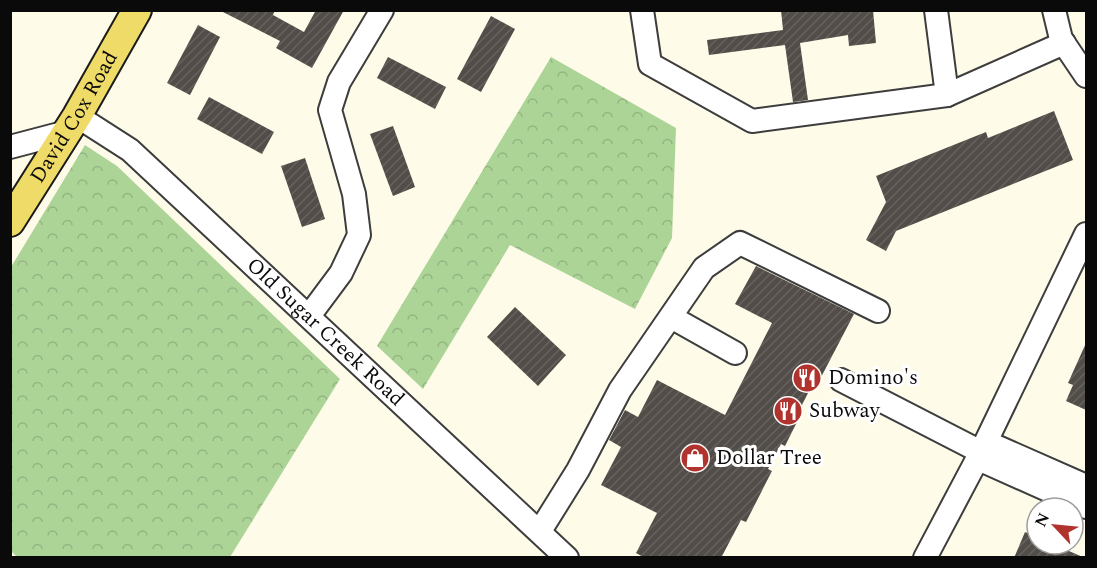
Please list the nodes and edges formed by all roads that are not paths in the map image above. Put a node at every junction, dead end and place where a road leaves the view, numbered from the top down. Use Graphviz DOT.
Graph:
graph roads {
  1 [pos="137,10"];
  2 [pos="382,10"];
  3 [pos="642,10"];
  4 [pos="936,10"];
  5 [pos="1054,10"];
  6 [pos="1064,43"];
  7 [pos="1086,76"];
  8 [pos="947,95"];
  9 [pos="72,124"];
  10 [pos="10,147"];
  11 [pos="10,222"];
  12 [pos="1086,234"];
  13 [pos="878,311"];
  14 [pos="309,316"];
  15 [pos="671,317"];
  16 [pos="735,352"];
  17 [pos="841,380"];
  18 [pos="981,452"];
  19 [pos="1086,486"];
  20 [pos="1086,507"];
  21 [pos="540,531"];
  22 [pos="567,558"];
  23 [pos="925,558"];
  1 -- 9 [label="main road, David Cox Road"];
  2 -- 14 [label="street"];
  3 -- 8 [label="street"];
  4 -- 8 [label="street"];
  5 -- 6 [label="street"];
  6 -- 7 [label="street"];
  6 -- 8 [label="street"];
  9 -- 10 [label="street"];
  9 -- 11 [label="main road, David Cox Road"];
  9 -- 14 [label="street, Old Sugar Creek Road"];
  12 -- 18 [label="street"];
  13 -- 15 [label="street"];
  14 -- 21 [label="street, Old Sugar Creek Road"];
  15 -- 16 [label="street"];
  15 -- 21 [label="street"];
  17 -- 18 [label="street"];
  18 -- 19 [label="street"];
  18 -- 20 [label="street"];
  18 -- 23 [label="street"];
  21 -- 22 [label="street, Old Sugar Creek Road"];
}
